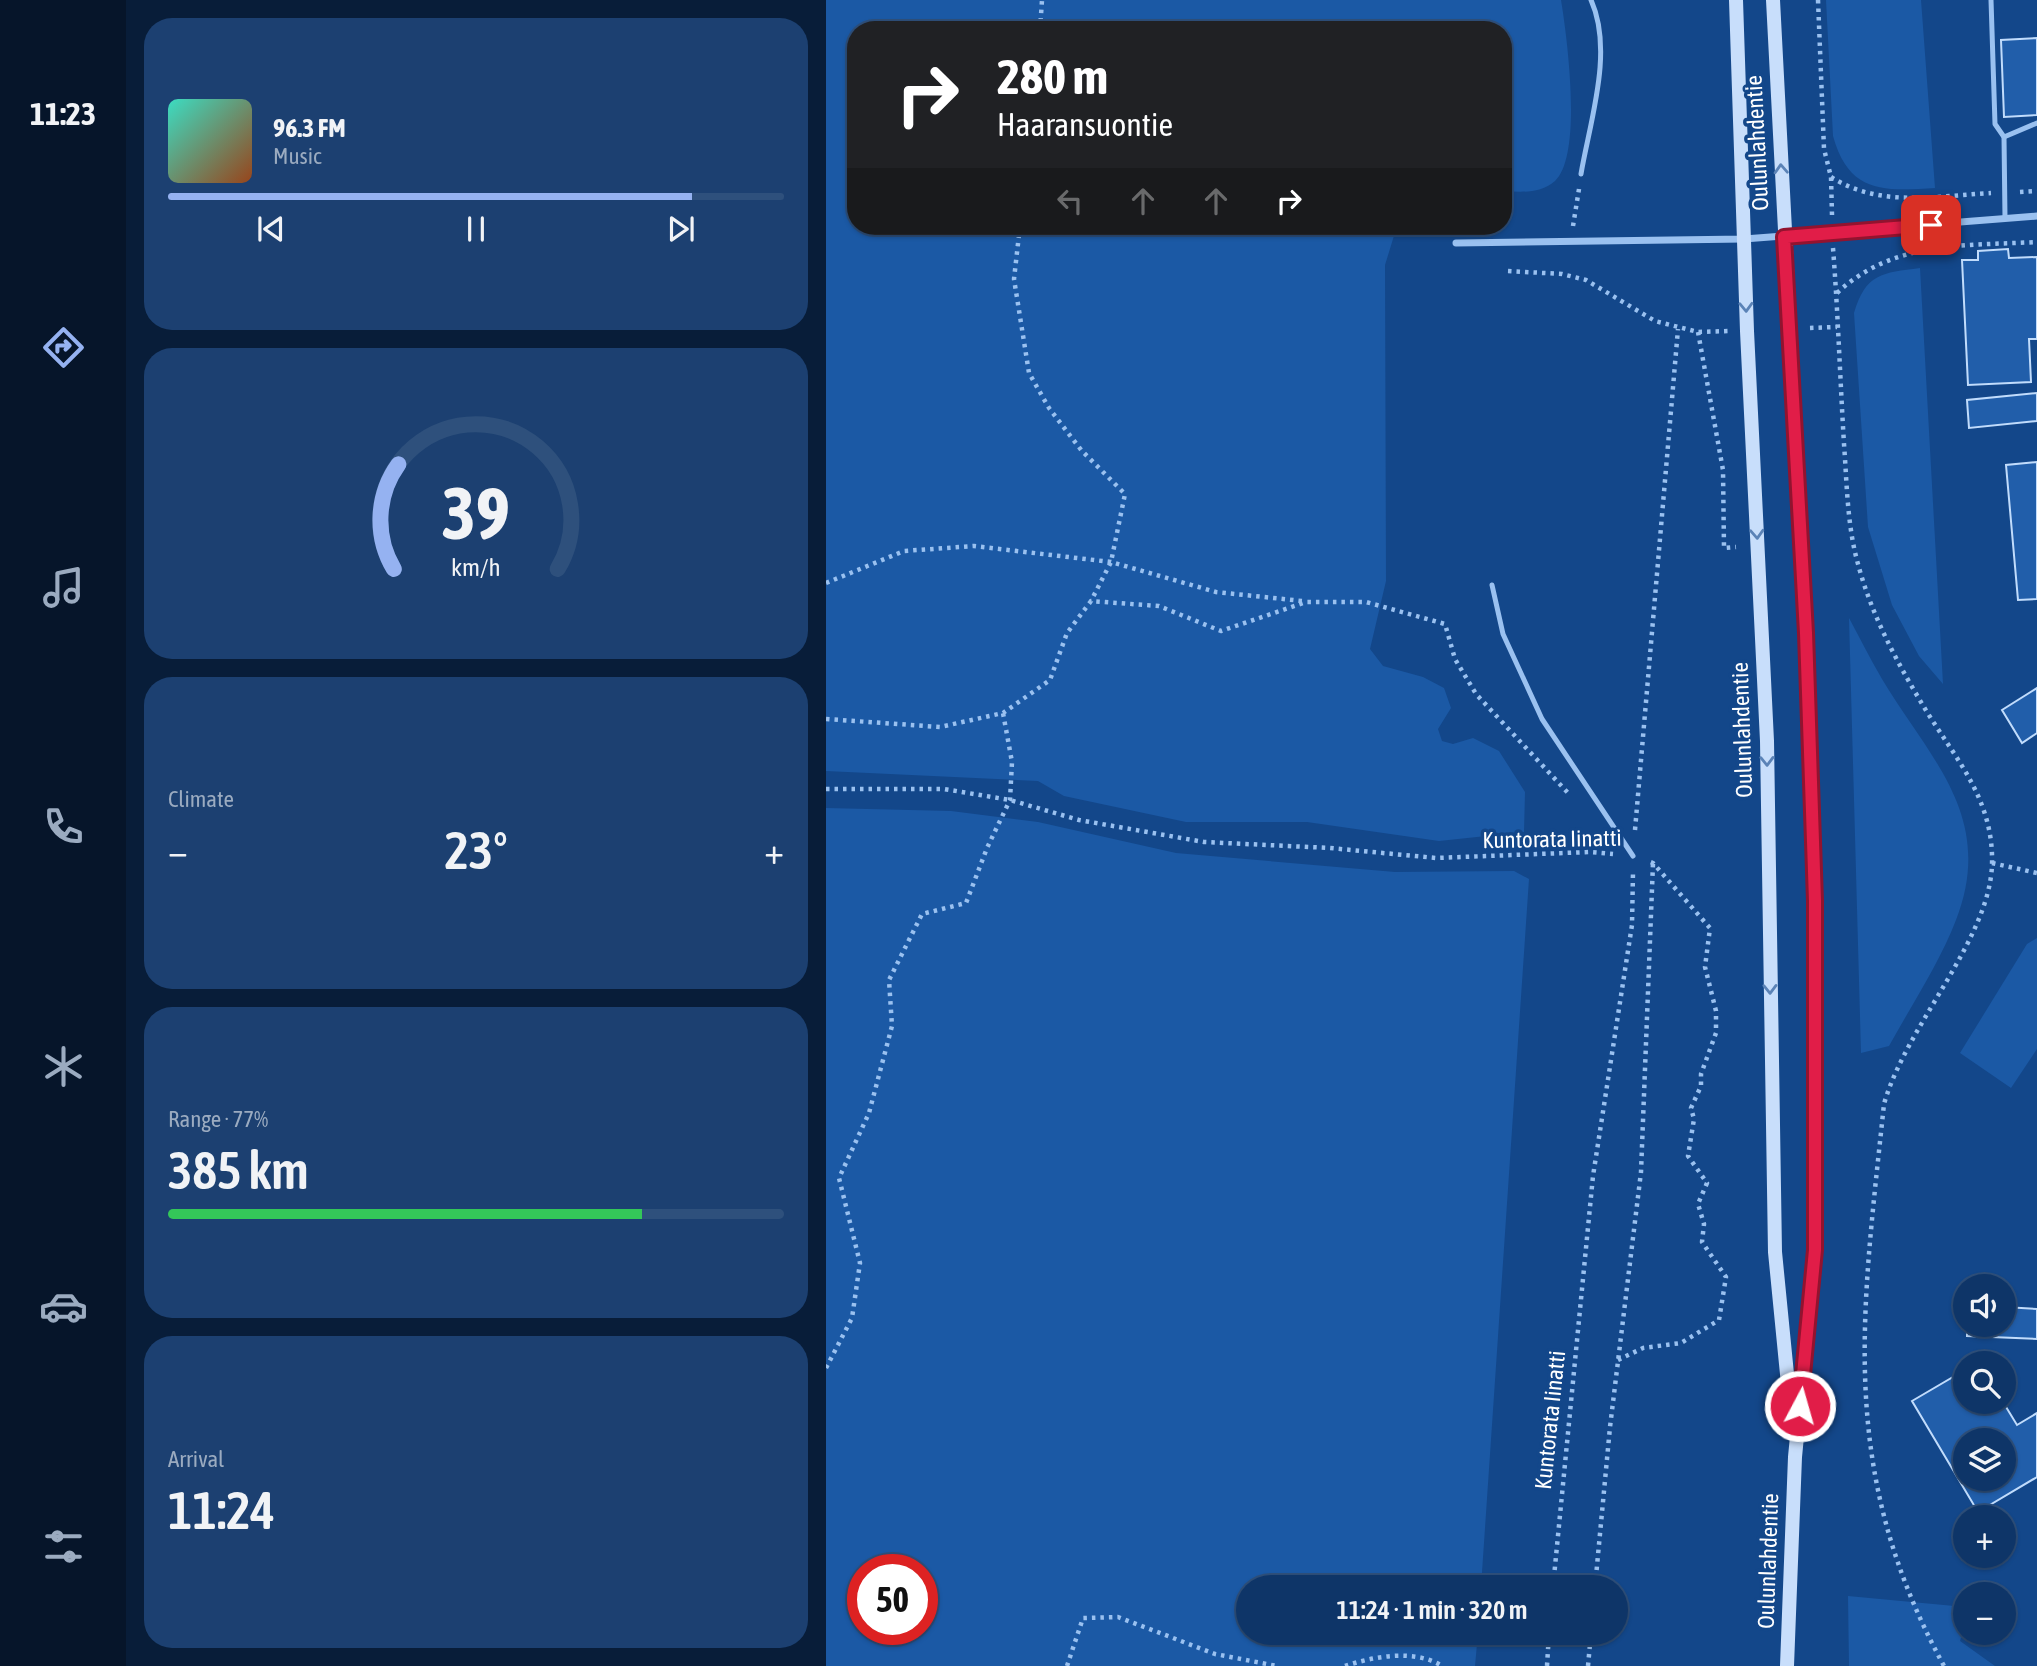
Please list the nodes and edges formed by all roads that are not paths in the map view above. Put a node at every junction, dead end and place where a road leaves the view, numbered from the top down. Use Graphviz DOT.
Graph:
graph roads {
  1 [pos="1591,0"];
  2 [pos="1736,0"];
  3 [pos="1773,0"];
  4 [pos="1991,0"];
  5 [pos="2037,123"];
  6 [pos="2004,137"];
  7 [pos="1581,174"];
  8 [pos="2037,216"];
  9 [pos="2006,218"];
  10 [pos="1784,237"];
  11 [pos="1744,239"];
  12 [pos="1456,243"];
  13 [pos="1492,585"];
  14 [pos="1633,856"];
  15 [pos="1795,1457"];
  16 [pos="1787,1666"];
  1 -- 7 [label="lane"];
  2 -- 11 [label="main road, Oulunlahdentie"];
  10 -- 3 [label="main road, Oulunlahdentie, one-way"];
  4 -- 6 [label="lane"];
  5 -- 6 [label="lane"];
  6 -- 9 [label="lane"];
  8 -- 9 [label="street"];
  9 -- 10 [label="street"];
  10 -- 11 [label="street"];
  10 -- 15 [label="main road, Oulunlahdentie"];
  11 -- 12 [label="street"];
  11 -- 15 [label="main road, Oulunlahdentie, one-way"];
  13 -- 14 [label="lane"];
  15 -- 16 [label="main road, Oulunlahdentie"];
}
